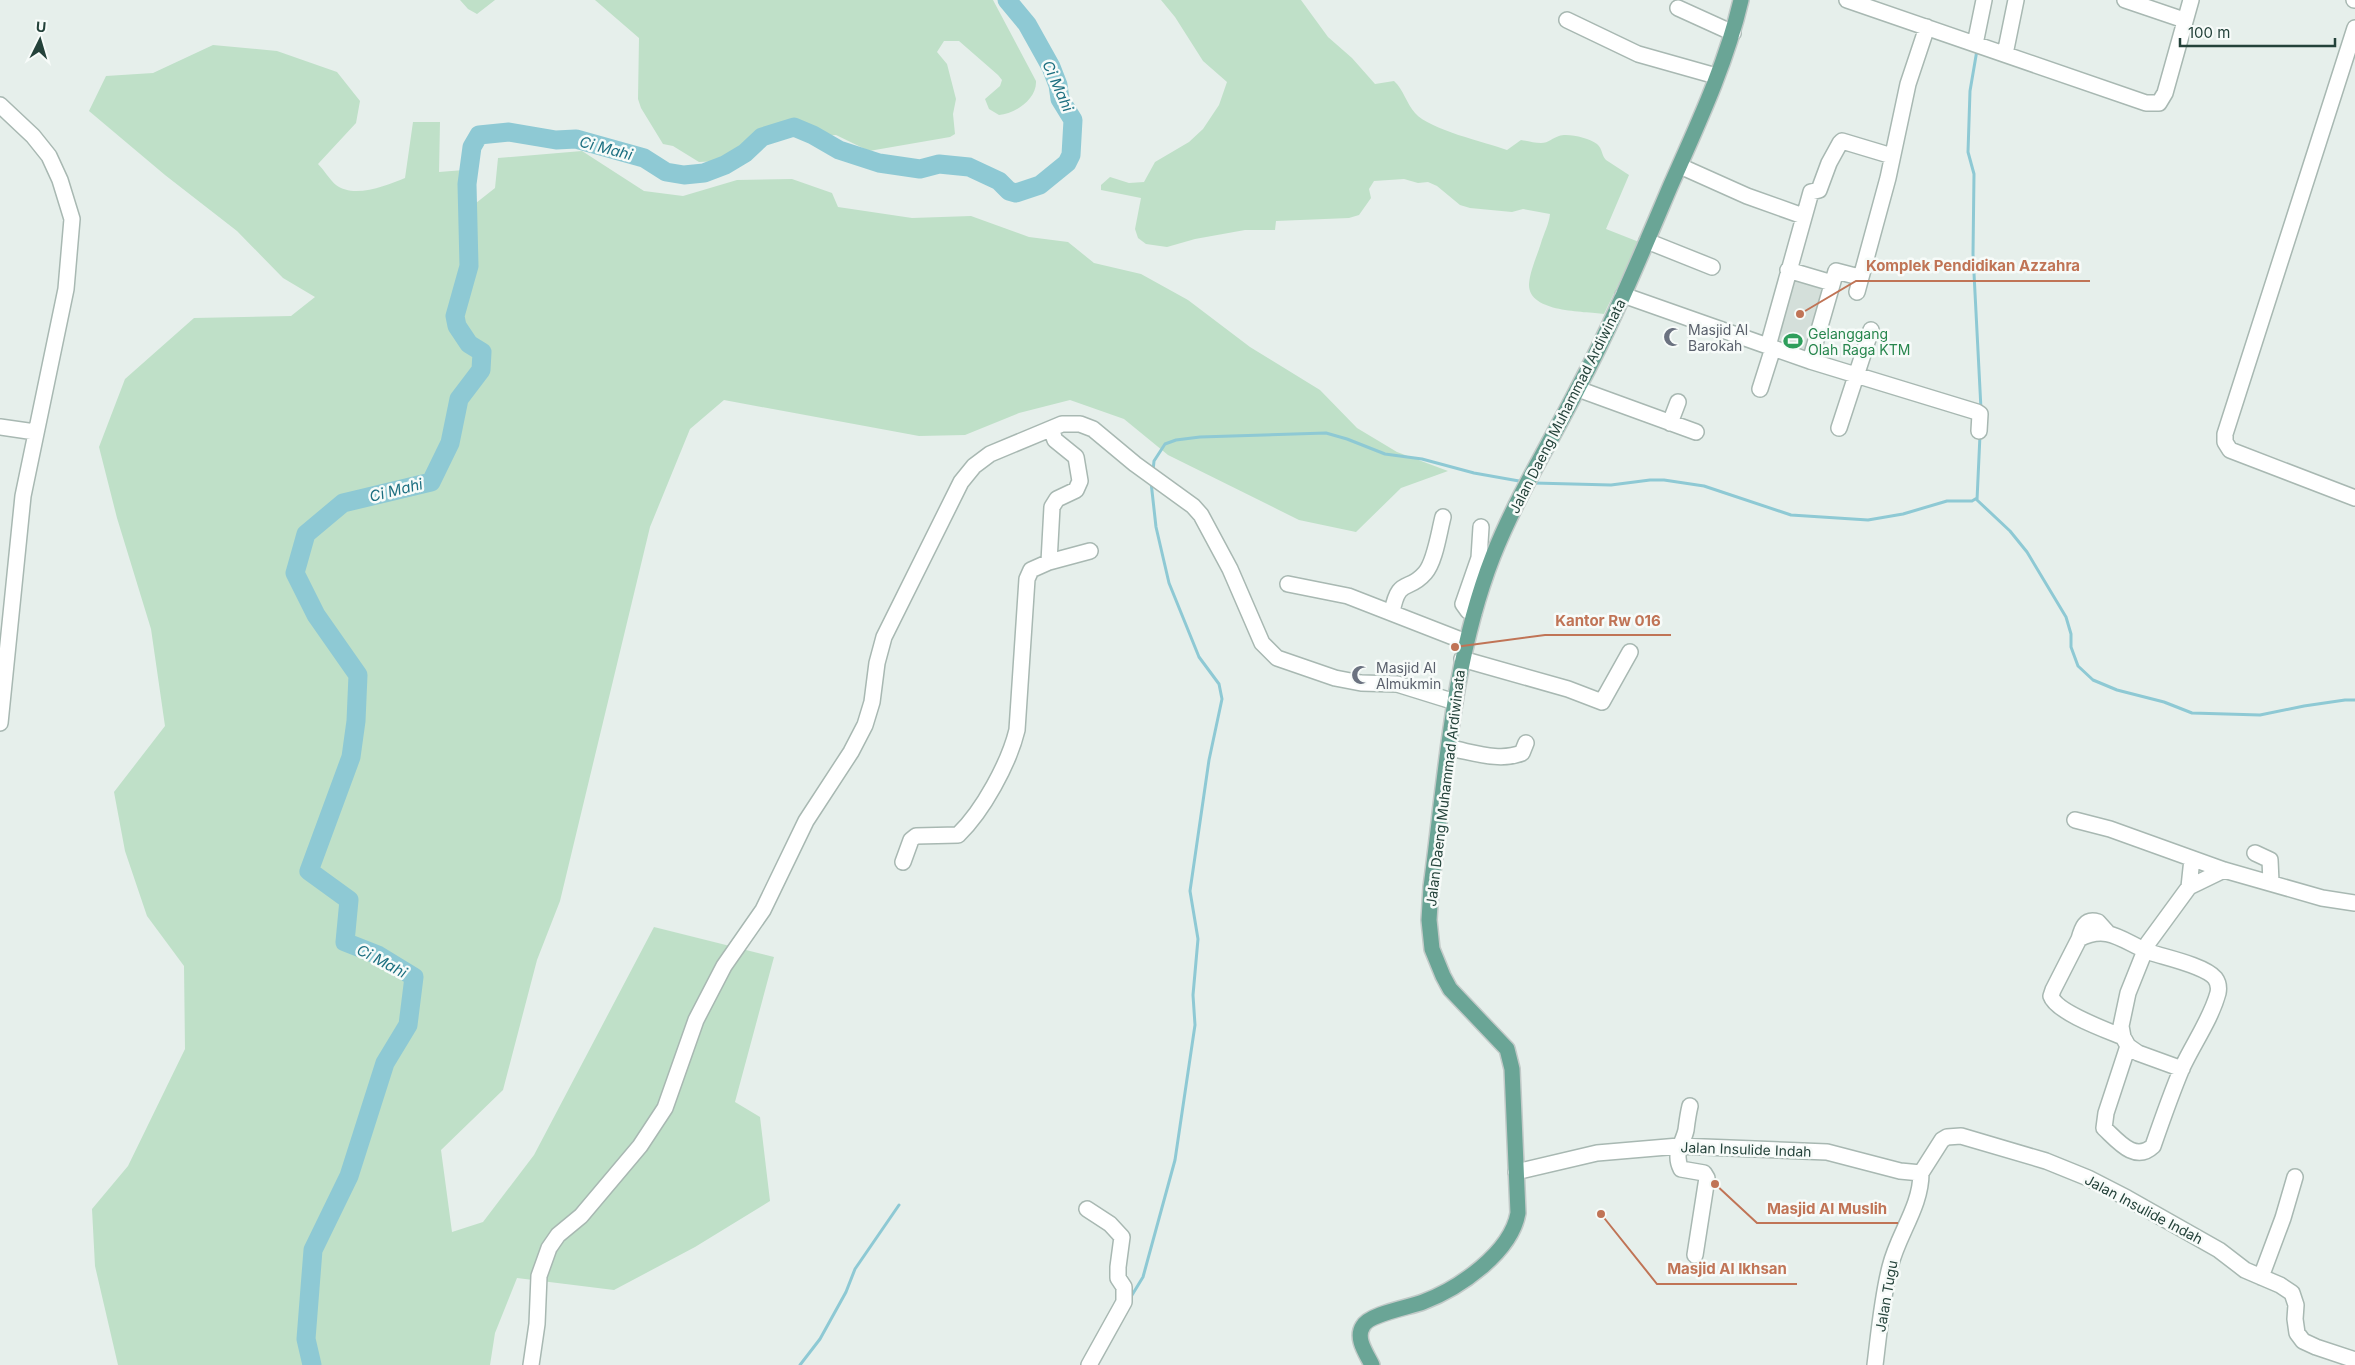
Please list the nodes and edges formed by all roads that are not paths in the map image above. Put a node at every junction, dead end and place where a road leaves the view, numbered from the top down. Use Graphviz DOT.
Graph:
graph roads {
  1 [pos="1740,0"];
  2 [pos="1847,0"];
  3 [pos="1984,0"];
  4 [pos="2016,0"];
  5 [pos="2125,0"];
  6 [pos="2191,0"];
  7 [pos="1678,8"];
  8 [pos="1566,20"];
  9 [pos="2184,20"];
  10 [pos="1927,27"];
  11 [pos="2355,28"];
  12 [pos="1733,33"];
  13 [pos="1975,44"];
  14 [pos="2005,54"];
  15 [pos="1716,76"];
  16 [pos="0,105"];
  17 [pos="1892,156"];
  18 [pos="1680,166"];
  19 [pos="1803,216"];
  20 [pos="1647,241"];
  21 [pos="1712,267"];
  22 [pos="1788,270"];
  23 [pos="1832,283"];
  24 [pos="1622,295"];
  25 [pos="1871,330"];
  26 [pos="1771,347"];
  27 [pos="1810,361"];
  28 [pos="1858,374"];
  29 [pos="1578,389"];
  30 [pos="1760,389"];
  31 [pos="1678,402"];
  32 [pos="1670,423"];
  33 [pos="0,426"];
  34 [pos="1838,428"];
  35 [pos="1051,429"];
  36 [pos="1979,430"];
  37 [pos="35,432"];
  38 [pos="1696,432"];
  39 [pos="2355,498"];
  40 [pos="1443,517"];
  41 [pos="1481,527"];
  42 [pos="1090,551"];
  43 [pos="1049,562"];
  44 [pos="1288,584"];
  45 [pos="1392,612"];
  46 [pos="1474,613"];
  47 [pos="1466,642"];
  48 [pos="1630,652"];
  49 [pos="1462,659"];
  50 [pos="1455,702"];
  51 [pos="0,723"];
  52 [pos="1526,743"];
  53 [pos="1449,748"];
  54 [pos="2075,820"];
  55 [pos="2255,853"];
  56 [pos="2192,859"];
  57 [pos="903,862"];
  58 [pos="2224,870"];
  59 [pos="2270,882"];
  60 [pos="2189,887"];
  61 [pos="2355,903"];
  62 [pos="2145,950"];
  63 [pos="2126,1042"];
  64 [pos="2182,1069"];
  65 [pos="1690,1106"];
  66 [pos="1679,1146"];
  67 [pos="1516,1172"];
  68 [pos="1921,1173"];
  69 [pos="2295,1177"];
  70 [pos="1087,1210"];
  71 [pos="1695,1255"];
  72 [pos="2261,1277"];
  73 [pos="2355,1360"];
  74 [pos="531,1365"];
  75 [pos="1089,1365"];
  76 [pos="1372,1365"];
  77 [pos="1874,1365"];
  1 -- 12 [label="main road, Jalan Daeng Muhammad Ardiwinata"];
  2 -- 10 [label="street"];
  3 -- 13 [label="street"];
  4 -- 14 [label="street"];
  5 -- 9 [label="street"];
  6 -- 9 [label="street"];
  7 -- 12 [label="street"];
  8 -- 15 [label="street"];
  9 -- 14 [label="street"];
  10 -- 13 [label="street"];
  10 -- 17 [label="street"];
  11 -- 39 [label="street"];
  12 -- 15 [label="main road, Jalan Daeng Muhammad Ardiwinata"];
  13 -- 14 [label="street"];
  15 -- 18 [label="main road, Jalan Daeng Muhammad Ardiwinata"];
  16 -- 37 [label="street"];
  17 -- 19 [label="street"];
  17 -- 23 [label="street"];
  18 -- 19 [label="street"];
  18 -- 20 [label="main road, Jalan Daeng Muhammad Ardiwinata"];
  19 -- 22 [label="street"];
  20 -- 21 [label="street"];
  20 -- 24 [label="main road, Jalan Daeng Muhammad Ardiwinata"];
  22 -- 23 [label="street"];
  22 -- 26 [label="street"];
  23 -- 27 [label="street"];
  24 -- 26 [label="street"];
  24 -- 29 [label="main road, Jalan Daeng Muhammad Ardiwinata"];
  25 -- 28 [label="street"];
  26 -- 27 [label="street"];
  26 -- 30 [label="street"];
  27 -- 28 [label="street"];
  28 -- 34 [label="street"];
  28 -- 36 [label="street"];
  29 -- 32 [label="street"];
  29 -- 46 [label="main road, Jalan Daeng Muhammad Ardiwinata"];
  31 -- 32 [label="street"];
  32 -- 38 [label="street"];
  33 -- 37 [label="street"];
  35 -- 43 [label="street"];
  35 -- 50 [label="street"];
  35 -- 74 [label="street"];
  37 -- 51 [label="street"];
  40 -- 45 [label="street"];
  41 -- 46 [label="street"];
  42 -- 43 [label="street"];
  43 -- 57 [label="street"];
  44 -- 45 [label="street"];
  45 -- 47 [label="street"];
  46 -- 47 [label="main road, Jalan Daeng Muhammad Ardiwinata"];
  47 -- 49 [label="main road, Jalan Daeng Muhammad Ardiwinata"];
  48 -- 49 [label="street"];
  49 -- 50 [label="main road, Jalan Daeng Muhammad Ardiwinata"];
  50 -- 53 [label="main road, Jalan Daeng Muhammad Ardiwinata"];
  52 -- 53 [label="street"];
  53 -- 67 [label="main road, Jalan Daeng Muhammad Ardiwinata"];
  54 -- 56 [label="street"];
  55 -- 59 [label="street"];
  56 -- 58 [label="street"];
  56 -- 60 [label="street"];
  58 -- 59 [label="street"];
  58 -- 60 [label="street"];
  59 -- 61 [label="street"];
  60 -- 62 [label="street"];
  62 -- 63 [label="street"];
  62 -- 63 [label="street"];
  62 -- 64 [label="street"];
  63 -- 64 [label="street"];
  63 -- 64 [label="street"];
  65 -- 66 [label="street"];
  66 -- 67 [label="street, Jalan Insulide Indah"];
  66 -- 68 [label="street, Jalan Insulide Indah"];
  66 -- 71 [label="street"];
  67 -- 76 [label="main road, Jalan Daeng Muhammad Ardiwinata"];
  68 -- 72 [label="street, Jalan Insulide Indah"];
  68 -- 77 [label="street, Jalan Tugu"];
  69 -- 72 [label="street"];
  70 -- 75 [label="street"];
  72 -- 73 [label="street, Jalan Insulide Indah"];
}
